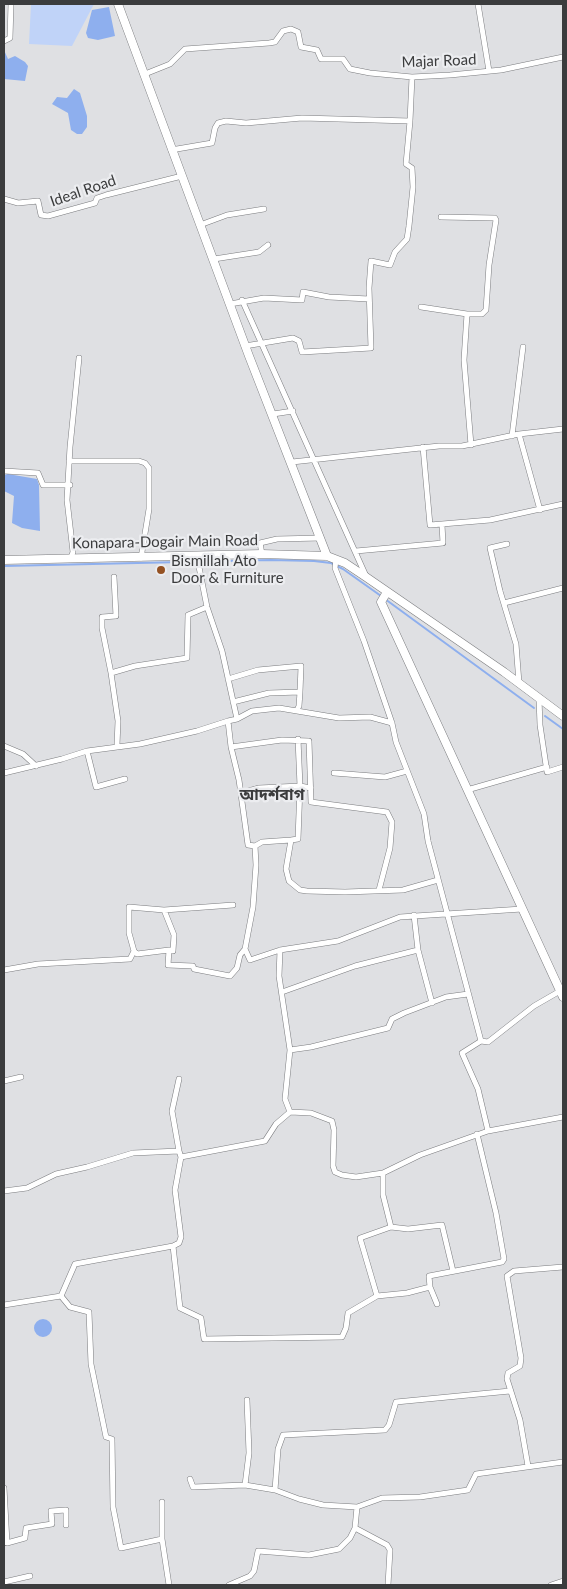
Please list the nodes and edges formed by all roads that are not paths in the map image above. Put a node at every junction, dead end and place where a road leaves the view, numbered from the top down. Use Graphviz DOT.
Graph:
graph roads {
  1 [pos="11,4"];
  2 [pos="118,4"];
  3 [pos="478,4"];
  4 [pos="4,41"];
  5 [pos="563,57"];
  6 [pos="489,71"];
  7 [pos="145,74"];
  8 [pos="412,77"];
  9 [pos="410,121"];
  10 [pos="171,150"];
  11 [pos="182,176"];
  12 [pos="4,199"];
  13 [pos="264,209"];
  14 [pos="441,217"];
  15 [pos="200,225"];
  16 [pos="268,245"];
  17 [pos="214,259"];
  18 [pos="369,299"];
  19 [pos="242,300"];
  20 [pos="230,304"];
  21 [pos="422,307"];
  22 [pos="467,314"];
  23 [pos="260,343"];
  24 [pos="245,346"];
  25 [pos="523,347"];
  26 [pos="79,358"];
  27 [pos="293,411"];
  28 [pos="273,414"];
  29 [pos="563,429"];
  30 [pos="519,434"];
  31 [pos="512,436"];
  32 [pos="471,445"];
  33 [pos="423,447"];
  34 [pos="315,459"];
  35 [pos="69,461"];
  36 [pos="292,462"];
  37 [pos="4,471"];
  38 [pos="70,485"];
  39 [pos="563,504"];
  40 [pos="540,510"];
  41 [pos="442,525"];
  42 [pos="322,538"];
  43 [pos="507,544"];
  44 [pos="356,551"];
  45 [pos="262,554"];
  46 [pos="327,556"];
  47 [pos="71,558"];
  48 [pos="141,558"];
  49 [pos="197,558"];
  50 [pos="4,560"];
  51 [pos="335,563"];
  52 [pos="114,577"];
  53 [pos="366,577"];
  54 [pos="563,588"];
  55 [pos="384,596"];
  56 [pos="504,603"];
  57 [pos="207,607"];
  58 [pos="112,673"];
  59 [pos="228,679"];
  60 [pos="519,683"];
  61 [pos="300,692"];
  62 [pos="540,699"];
  63 [pos="233,702"];
  64 [pos="297,710"];
  65 [pos="563,716"];
  66 [pos="237,719"];
  67 [pos="228,722"];
  68 [pos="392,723"];
  69 [pos="298,739"];
  70 [pos="118,745"];
  71 [pos="4,746"];
  72 [pos="231,747"];
  73 [pos="87,751"];
  74 [pos="36,766"];
  75 [pos="546,767"];
  76 [pos="563,767"];
  77 [pos="406,771"];
  78 [pos="4,773"];
  79 [pos="334,773"];
  80 [pos="125,779"];
  81 [pos="300,786"];
  82 [pos="311,788"];
  83 [pos="468,790"];
  84 [pos="241,793"];
  85 [pos="291,840"];
  86 [pos="255,846"];
  87 [pos="438,880"];
  88 [pos="379,890"];
  89 [pos="233,905"];
  90 [pos="522,909"];
  91 [pos="164,910"];
  92 [pos="450,914"];
  93 [pos="414,915"];
  94 [pos="245,949"];
  95 [pos="169,950"];
  96 [pos="280,950"];
  97 [pos="418,950"];
  98 [pos="134,951"];
  99 [pos="4,970"];
  100 [pos="282,992"];
  101 [pos="468,994"];
  102 [pos="562,994"];
  103 [pos="432,1003"];
  104 [pos="481,1041"];
  105 [pos="290,1050"];
  106 [pos="21,1077"];
  107 [pos="179,1079"];
  108 [pos="4,1081"];
  109 [pos="290,1112"];
  110 [pos="563,1117"];
  111 [pos="488,1130"];
  112 [pos="477,1134"];
  113 [pos="179,1151"];
  114 [pos="181,1157"];
  115 [pos="383,1173"];
  116 [pos="4,1191"];
  117 [pos="391,1227"];
  118 [pos="173,1246"];
  119 [pos="563,1268"];
  120 [pos="453,1271"];
  121 [pos="430,1287"];
  122 [pos="61,1296"];
  123 [pos="377,1296"];
  124 [pos="437,1304"];
  125 [pos="4,1305"];
  126 [pos="510,1391"];
  127 [pos="247,1400"];
  128 [pos="563,1462"];
  129 [pos="528,1466"];
  130 [pos="190,1479"];
  131 [pos="245,1485"];
  132 [pos="4,1488"];
  133 [pos="275,1490"];
  134 [pos="162,1502"];
  135 [pos="357,1507"];
  136 [pos="66,1524"];
  137 [pos="355,1528"];
  138 [pos="162,1539"];
  139 [pos="30,1576"];
  140 [pos="563,1581"];
  141 [pos="4,1582"];
  142 [pos="169,1585"];
  143 [pos="228,1585"];
  144 [pos="388,1585"];
  145 [pos="551,1585"];
  1 -- 4 [label="street"];
  2 -- 7 [label="street"];
  3 -- 6 [label="street"];
  5 -- 6 [label="street, Majar Road"];
  6 -- 8 [label="street, Majar Road"];
  7 -- 8 [label="street, Majar Road"];
  7 -- 10 [label="street"];
  8 -- 9 [label="street"];
  9 -- 10 [label="street"];
  9 -- 18 [label="street"];
  10 -- 11 [label="street"];
  11 -- 12 [label="street, Ideal Road"];
  11 -- 15 [label="street"];
  13 -- 15 [label="street"];
  14 -- 22 [label="street"];
  15 -- 17 [label="street"];
  16 -- 17 [label="street"];
  17 -- 20 [label="street"];
  18 -- 19 [label="street"];
  18 -- 23 [label="street"];
  19 -- 20 [label="street"];
  19 -- 23 [label="street"];
  20 -- 24 [label="street"];
  21 -- 22 [label="street"];
  22 -- 32 [label="street"];
  23 -- 24 [label="street"];
  23 -- 27 [label="street"];
  24 -- 28 [label="street"];
  25 -- 31 [label="street"];
  26 -- 35 [label="street"];
  27 -- 28 [label="street"];
  27 -- 34 [label="street"];
  28 -- 36 [label="street"];
  29 -- 30 [label="street"];
  30 -- 31 [label="street"];
  30 -- 40 [label="street"];
  31 -- 32 [label="street"];
  32 -- 33 [label="street"];
  33 -- 34 [label="street"];
  33 -- 41 [label="street"];
  34 -- 36 [label="street"];
  34 -- 44 [label="street"];
  35 -- 38 [label="street"];
  35 -- 48 [label="street"];
  36 -- 42 [label="street"];
  37 -- 38 [label="street"];
  38 -- 47 [label="street"];
  39 -- 40 [label="street"];
  40 -- 41 [label="street"];
  41 -- 44 [label="street"];
  42 -- 45 [label="street"];
  42 -- 46 [label="street"];
  43 -- 56 [label="street"];
  44 -- 53 [label="street"];
  45 -- 46 [label="street, Konapara-Dogair Main Road"];
  45 -- 49 [label="street, Konapara-Dogair Main Road"];
  46 -- 51 [label="street, Konapara-Dogair Main Road"];
  47 -- 48 [label="street, Konapara-Dogair Main Road"];
  47 -- 50 [label="street, Konapara-Dogair Main Road"];
  48 -- 49 [label="street, Konapara-Dogair Main Road"];
  49 -- 57 [label="street"];
  51 -- 53 [label="street, Konapara-Dogair Main Road"];
  51 -- 68 [label="street"];
  52 -- 58 [label="street"];
  53 -- 55 [label="street, Konapara-Dogair Main Road"];
  54 -- 56 [label="street"];
  55 -- 60 [label="street, Konapara-Dogair Main Road"];
  55 -- 83 [label="street"];
  56 -- 60 [label="street"];
  57 -- 58 [label="street"];
  57 -- 59 [label="street"];
  58 -- 70 [label="street"];
  59 -- 61 [label="street"];
  59 -- 63 [label="street"];
  60 -- 62 [label="street, Konapara-Dogair Main Road"];
  61 -- 63 [label="street"];
  61 -- 64 [label="street"];
  62 -- 65 [label="street, Konapara-Dogair Main Road"];
  62 -- 75 [label="street"];
  63 -- 66 [label="street"];
  64 -- 66 [label="street"];
  64 -- 68 [label="street"];
  66 -- 67 [label="street"];
  67 -- 70 [label="street"];
  67 -- 72 [label="street"];
  68 -- 77 [label="street"];
  69 -- 72 [label="street"];
  69 -- 81 [label="street"];
  69 -- 82 [label="street"];
  70 -- 73 [label="street"];
  71 -- 74 [label="street"];
  72 -- 84 [label="street"];
  73 -- 74 [label="street"];
  73 -- 80 [label="street"];
  74 -- 78 [label="street"];
  75 -- 76 [label="street"];
  75 -- 83 [label="street"];
  77 -- 79 [label="street"];
  77 -- 87 [label="street"];
  81 -- 82 [label="street"];
  81 -- 84 [label="street"];
  81 -- 85 [label="street"];
  82 -- 88 [label="street"];
  83 -- 90 [label="street"];
  84 -- 86 [label="street"];
  85 -- 86 [label="street"];
  85 -- 88 [label="street"];
  86 -- 94 [label="street"];
  87 -- 88 [label="street"];
  87 -- 92 [label="street"];
  89 -- 91 [label="street"];
  90 -- 92 [label="street"];
  90 -- 102 [label="street"];
  91 -- 95 [label="street"];
  91 -- 98 [label="street"];
  92 -- 93 [label="street"];
  92 -- 101 [label="street"];
  93 -- 96 [label="street"];
  93 -- 97 [label="street"];
  94 -- 95 [label="street"];
  94 -- 96 [label="street"];
  95 -- 98 [label="street"];
  96 -- 100 [label="street"];
  97 -- 100 [label="street"];
  97 -- 103 [label="street"];
  98 -- 99 [label="street"];
  100 -- 105 [label="street"];
  101 -- 103 [label="street"];
  101 -- 104 [label="street"];
  102 -- 104 [label="street"];
  103 -- 105 [label="street"];
  104 -- 111 [label="street"];
  105 -- 109 [label="street"];
  106 -- 108 [label="street"];
  107 -- 113 [label="street"];
  109 -- 114 [label="street"];
  109 -- 115 [label="street"];
  110 -- 111 [label="street"];
  111 -- 112 [label="street"];
  112 -- 115 [label="street"];
  112 -- 120 [label="street"];
  113 -- 114 [label="street"];
  113 -- 116 [label="street"];
  114 -- 118 [label="street"];
  115 -- 117 [label="street"];
  117 -- 120 [label="street"];
  117 -- 123 [label="street"];
  118 -- 122 [label="street"];
  118 -- 123 [label="street"];
  119 -- 126 [label="street"];
  120 -- 121 [label="street"];
  121 -- 123 [label="street"];
  121 -- 124 [label="street"];
  122 -- 125 [label="street"];
  122 -- 138 [label="street"];
  126 -- 129 [label="street"];
  126 -- 133 [label="street"];
  127 -- 131 [label="street"];
  128 -- 129 [label="street"];
  129 -- 135 [label="street"];
  130 -- 131 [label="street"];
  131 -- 133 [label="street"];
  132 -- 136 [label="street"];
  133 -- 135 [label="street"];
  134 -- 138 [label="street"];
  135 -- 137 [label="street"];
  137 -- 143 [label="street"];
  137 -- 144 [label="street"];
  138 -- 142 [label="street"];
  139 -- 141 [label="street"];
  140 -- 145 [label="street"];
}
